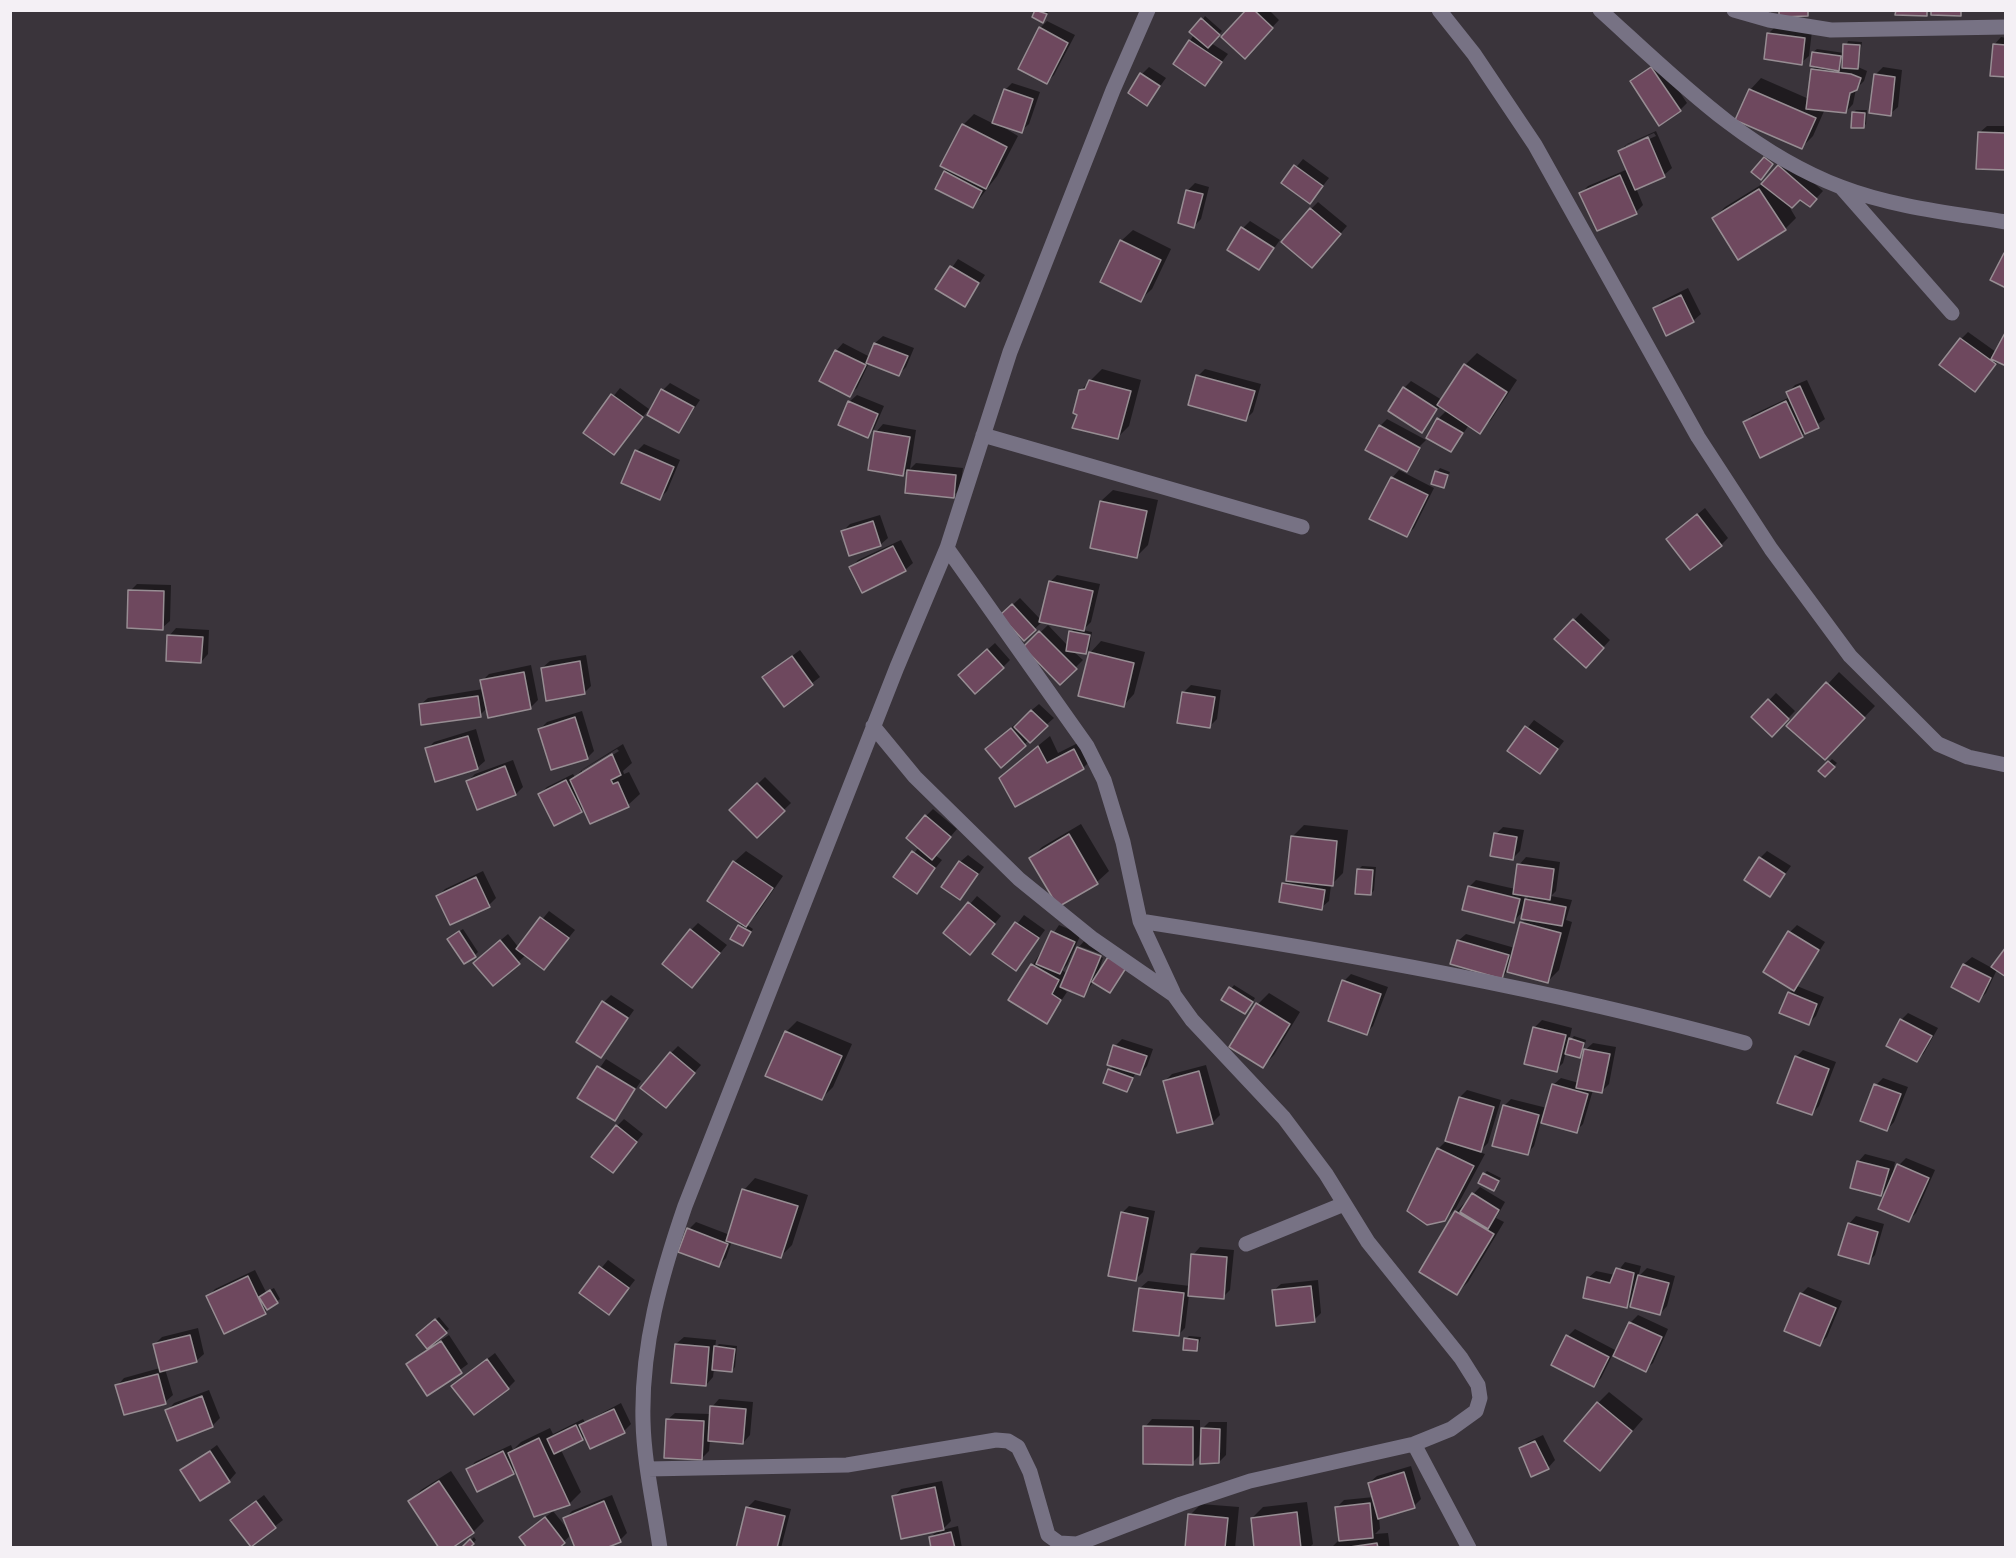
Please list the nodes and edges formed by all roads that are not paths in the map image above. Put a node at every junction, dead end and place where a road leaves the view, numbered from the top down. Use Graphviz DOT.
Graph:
graph roads {
  1 [pos="1148,10"];
  2 [pos="1439,10"];
  3 [pos="1600,10"];
  4 [pos="1734,10"];
  5 [pos="2006,27"];
  6 [pos="1841,187"];
  7 [pos="2006,222"];
  8 [pos="1952,313"];
  9 [pos="984,435"];
  10 [pos="1302,527"];
  11 [pos="947,548"];
  12 [pos="873,726"];
  13 [pos="2006,765"];
  14 [pos="1140,921"];
  15 [pos="1174,995"];
  16 [pos="1745,1043"];
  17 [pos="1344,1204"];
  18 [pos="1246,1244"];
  19 [pos="1414,1444"];
  20 [pos="648,1469"];
  21 [pos="660,1548"];
  22 [pos="1469,1548"];
  1 -- 9 [label="street"];
  2 -- 13 [label="street"];
  3 -- 6 [label="street"];
  4 -- 5 [label="street"];
  6 -- 7 [label="street"];
  6 -- 8 [label="street"];
  9 -- 10 [label="street"];
  9 -- 11 [label="street"];
  11 -- 12 [label="street"];
  11 -- 14 [label="street"];
  12 -- 15 [label="street"];
  12 -- 20 [label="street"];
  14 -- 15 [label="street"];
  14 -- 16 [label="street"];
  15 -- 17 [label="street"];
  17 -- 18 [label="street"];
  17 -- 19 [label="street"];
  19 -- 20 [label="street"];
  19 -- 22 [label="street"];
  20 -- 21 [label="street"];
}
